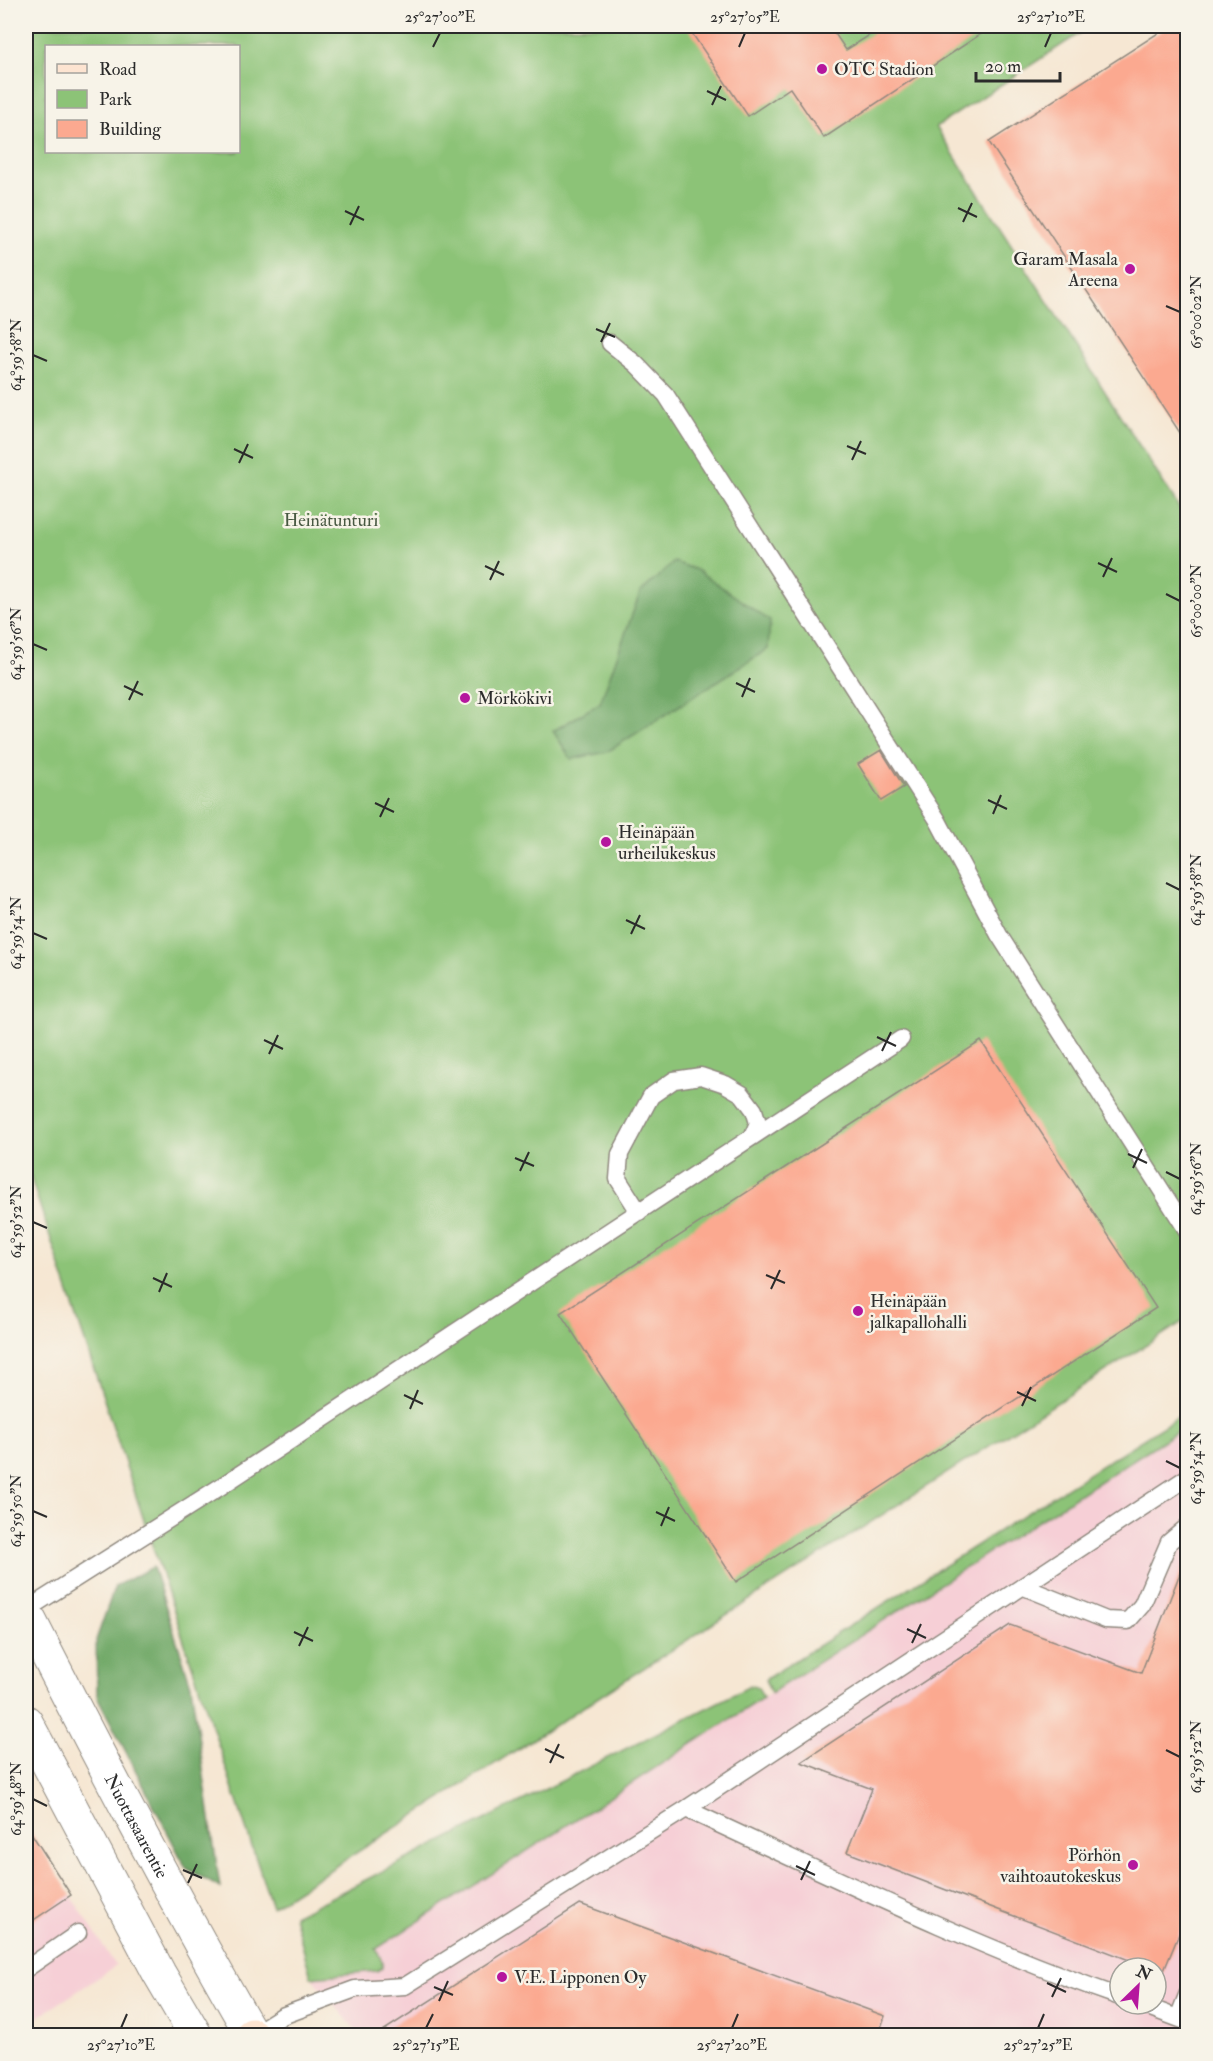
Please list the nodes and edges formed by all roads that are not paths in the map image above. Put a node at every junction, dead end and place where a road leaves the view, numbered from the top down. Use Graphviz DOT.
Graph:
graph roads {
  1 [pos="610,343"];
  2 [pos="901,1039"];
  3 [pos="752,1137"];
  4 [pos="639,1212"];
  5 [pos="1188,1232"];
  6 [pos="1188,1477"];
  7 [pos="1188,1526"];
  8 [pos="1024,1587"];
  9 [pos="26,1611"];
  10 [pos="26,1722"];
  11 [pos="686,1809"];
  12 [pos="78,1933"];
  13 [pos="26,1969"];
  14 [pos="1108,1993"];
  15 [pos="1188,1993"];
  16 [pos="1168,2014"];
  17 [pos="1183,2020"];
  18 [pos="252,2035"];
  19 [pos="196,2036"];
  1 -- 5 [label="lane"];
  2 -- 3 [label="lane"];
  3 -- 4 [label="lane"];
  3 -- 4 [label="lane"];
  4 -- 9 [label="lane"];
  6 -- 8 [label="lane"];
  7 -- 8 [label="lane"];
  8 -- 11 [label="lane"];
  9 -- 18 [label="street, Nuottasaarentie"];
  10 -- 19 [label="street"];
  11 -- 14 [label="lane"];
  11 -- 18 [label="lane"];
  12 -- 13 [label="lane"];
  15 -- 17 [label="lane"];
  16 -- 17 [label="lane"];
}
